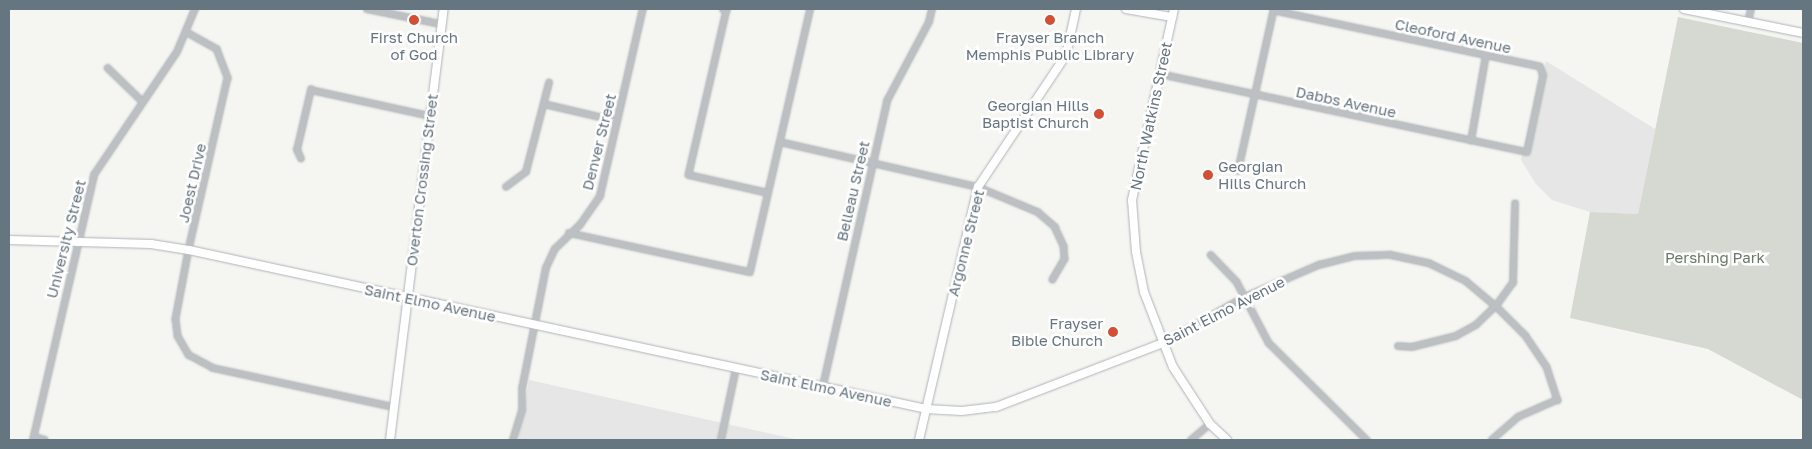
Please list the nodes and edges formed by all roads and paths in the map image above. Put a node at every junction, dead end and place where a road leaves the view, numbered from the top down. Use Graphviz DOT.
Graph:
graph roads {
  1 [pos="195,9"];
  2 [pos="367,9"];
  3 [pos="444,9"];
  4 [pos="642,9"];
  5 [pos="723,9"];
  6 [pos="810,9"];
  7 [pos="932,9"];
  8 [pos="1076,9"];
  9 [pos="1126,9"];
  10 [pos="1174,9"];
  11 [pos="1684,9"];
  12 [pos="1751,9"];
  13 [pos="1274,10"];
  14 [pos="1172,17"];
  15 [pos="1748,22"];
  16 [pos="441,24"];
  17 [pos="188,33"];
  18 [pos="1803,33"];
  19 [pos="1486,55"];
  20 [pos="108,68"];
  21 [pos="1160,74"];
  22 [pos="549,83"];
  23 [pos="1255,95"];
  24 [pos="142,101"];
  25 [pos="544,104"];
  26 [pos="430,116"];
  27 [pos="617,121"];
  28 [pos="1471,141"];
  29 [pos="780,142"];
  30 [pos="1526,152"];
  31 [pos="301,159"];
  32 [pos="872,163"];
  33 [pos="1238,170"];
  34 [pos="506,187"];
  35 [pos="978,187"];
  36 [pos="768,193"];
  37 [pos="1515,204"];
  38 [pos="569,233"];
  39 [pos="9,240"];
  40 [pos="77,240"];
  41 [pos="189,250"];
  42 [pos="1211,256"];
  43 [pos="1053,280"];
  44 [pos="1245,297"];
  45 [pos="408,298"];
  46 [pos="1496,306"];
  47 [pos="533,326"];
  48 [pos="1163,343"];
  49 [pos="1398,346"];
  50 [pos="736,369"];
  51 [pos="823,386"];
  52 [pos="394,407"];
  53 [pos="926,410"];
  54 [pos="1210,424"];
  55 [pos="33,439"];
  56 [pos="45,440"];
  57 [pos="390,440"];
  58 [pos="513,440"];
  59 [pos="721,440"];
  60 [pos="919,440"];
  61 [pos="1191,440"];
  62 [pos="1227,440"];
  63 [pos="1367,440"];
  64 [pos="1493,440"];
  1 -- 17 [label="street, University Street"];
  2 -- 16 [label="street"];
  3 -- 16 [label="main road, Overton Crossing Street"];
  4 -- 27 [label="street, Denver Street"];
  5 -- 36 [label="street"];
  6 -- 29 [label="street"];
  7 -- 32 [label="street, Belleau Street"];
  8 -- 35 [label="main road, Argonne Street"];
  9 -- 14 [label="main road"];
  10 -- 14 [label="main road, North Watkins Street"];
  11 -- 15 [label="main road"];
  12 -- 15 [label="street"];
  13 -- 19 [label="street, Cleoford Avenue"];
  13 -- 23 [label="street"];
  14 -- 21 [label="main road, North Watkins Street"];
  15 -- 18 [label="main road"];
  16 -- 26 [label="main road, Overton Crossing Street"];
  17 -- 24 [label="street, University Street"];
  17 -- 41 [label="street, Joest Drive"];
  19 -- 28 [label="street"];
  19 -- 30 [label="street, Cleoford Avenue"];
  20 -- 24 [label="street"];
  21 -- 23 [label="street, Dabbs Avenue"];
  21 -- 48 [label="main road, North Watkins Street"];
  22 -- 25 [label="street"];
  23 -- 28 [label="street, Dabbs Avenue"];
  23 -- 33 [label="street"];
  24 -- 40 [label="street, University Street"];
  25 -- 27 [label="street"];
  25 -- 34 [label="street"];
  26 -- 31 [label="street"];
  26 -- 45 [label="main road, Overton Crossing Street"];
  27 -- 38 [label="street, Denver Street"];
  28 -- 30 [label="street, Dabbs Avenue"];
  29 -- 32 [label="street"];
  29 -- 36 [label="street"];
  32 -- 35 [label="street"];
  32 -- 51 [label="street, Belleau Street"];
  35 -- 43 [label="street"];
  35 -- 53 [label="main road, Argonne Street"];
  36 -- 38 [label="street"];
  37 -- 46 [label="street"];
  38 -- 47 [label="street, Denver Street"];
  39 -- 40 [label="main road, Saint Elmo Avenue"];
  40 -- 41 [label="main road, Saint Elmo Avenue"];
  40 -- 55 [label="street, University Street"];
  41 -- 45 [label="main road, Saint Elmo Avenue"];
  41 -- 52 [label="street, Joest Drive"];
  42 -- 44 [label="street"];
  44 -- 46 [label="street, Saint Elmo Avenue"];
  44 -- 48 [label="street, Saint Elmo Avenue"];
  44 -- 63 [label="street"];
  45 -- 47 [label="main road, Saint Elmo Avenue"];
  45 -- 52 [label="main road, Overton Crossing Street"];
  46 -- 49 [label="street"];
  46 -- 64 [label="street, Saint Elmo Avenue"];
  47 -- 50 [label="main road, Saint Elmo Avenue"];
  47 -- 58 [label="street, Denver Street"];
  48 -- 53 [label="main road, Saint Elmo Avenue"];
  48 -- 54 [label="main road, North Watkins Street"];
  50 -- 51 [label="main road, Saint Elmo Avenue"];
  50 -- 59 [label="street"];
  51 -- 53 [label="main road, Saint Elmo Avenue"];
  52 -- 57 [label="main road, Overton Crossing Street"];
  53 -- 60 [label="main road, Argonne Street"];
  54 -- 61 [label="street"];
  54 -- 62 [label="main road, North Watkins Street"];
  55 -- 56 [label="street"];
}
